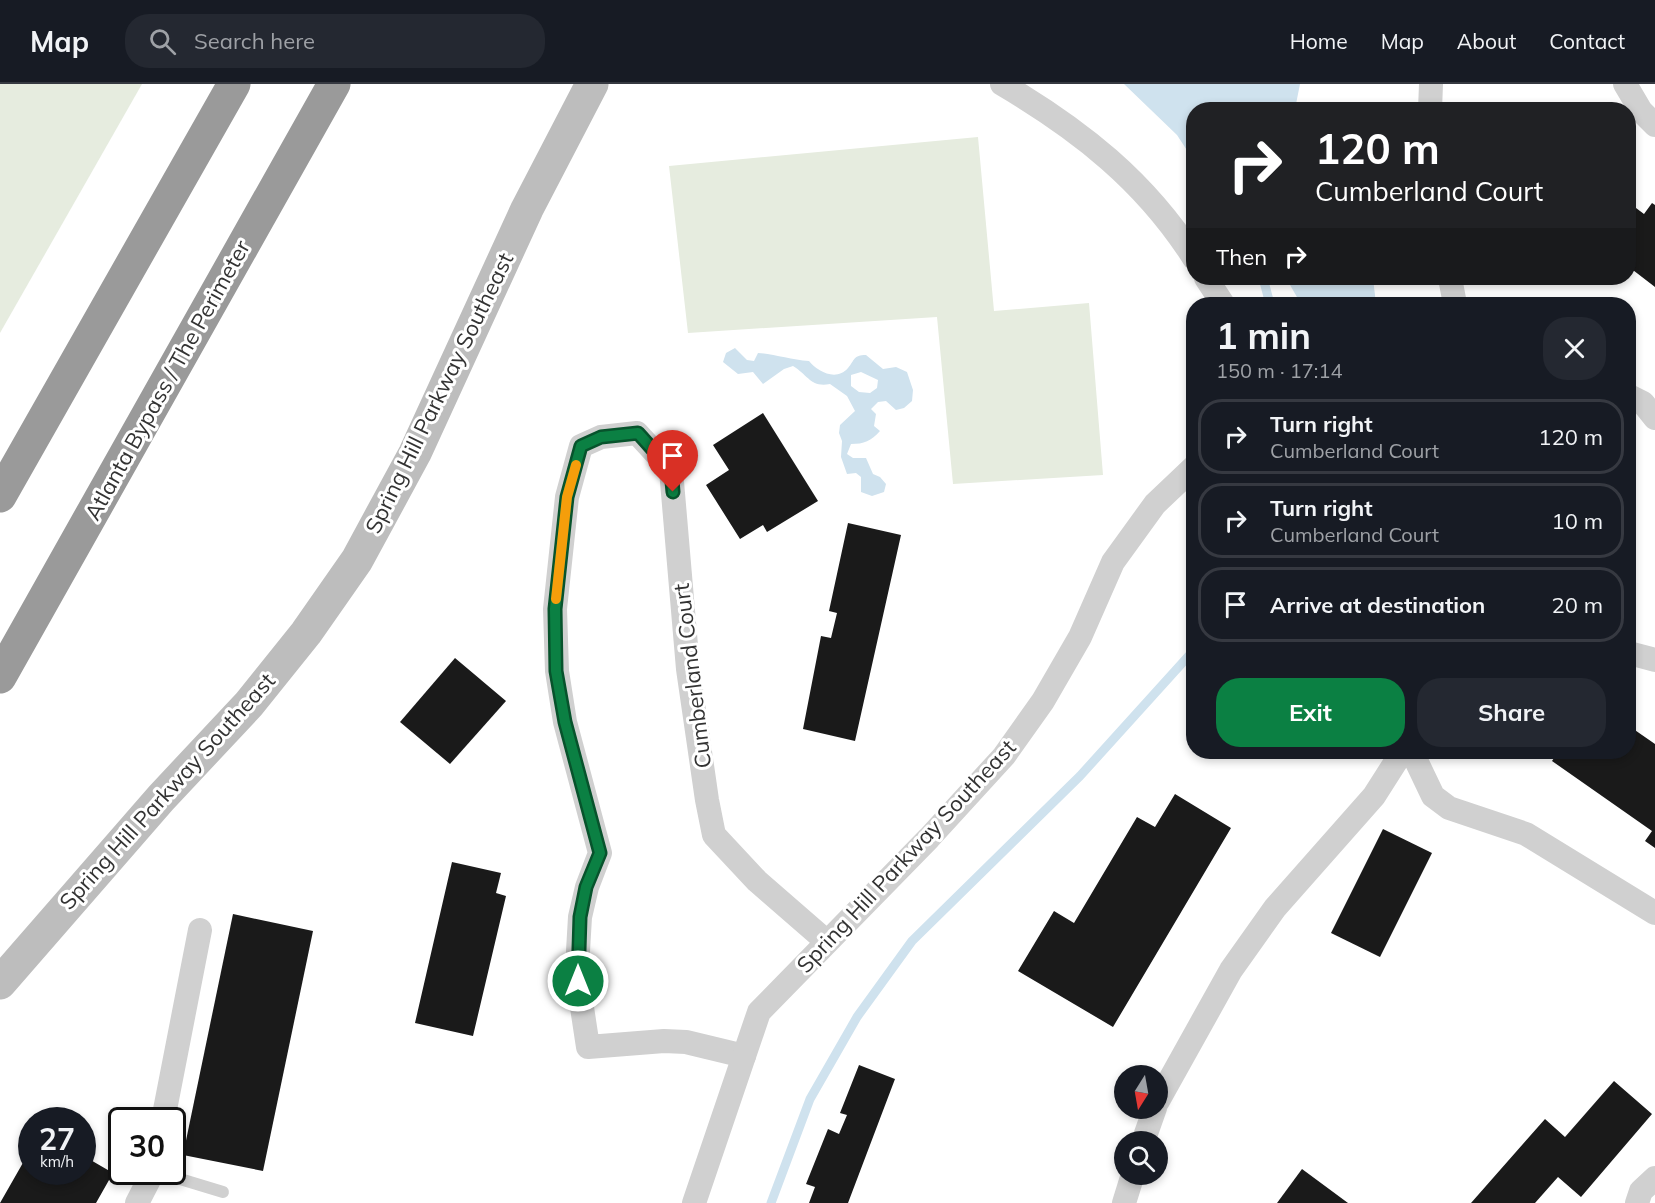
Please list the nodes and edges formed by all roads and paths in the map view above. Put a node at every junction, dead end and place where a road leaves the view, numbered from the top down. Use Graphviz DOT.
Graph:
graph roads {
  1 [pos="234,84"];
  2 [pos="334,84"];
  3 [pos="592,84"];
  4 [pos="1002,84"];
  5 [pos="1431,84"];
  6 [pos="1625,84"];
  7 [pos="1430,102"];
  8 [pos="1636,102"];
  9 [pos="1636,103"];
  10 [pos="1655,125"];
  11 [pos="1186,246"];
  12 [pos="1636,400"];
  13 [pos="1655,418"];
  14 [pos="1186,475"];
  15 [pos="0,496"];
  16 [pos="1636,655"];
  17 [pos="1655,660"];
  18 [pos="0,677"];
  19 [pos="1398,759"];
  20 [pos="1415,759"];
  21 [pos="1655,913"];
  22 [pos="200,930"];
  23 [pos="826,941"];
  24 [pos="0,983"];
  25 [pos="744,1056"];
  26 [pos="1168,1083"];
  27 [pos="166,1107"];
  28 [pos="1655,1178"];
  29 [pos="186,1181"];
  30 [pos="146,1185"];
  31 [pos="1129,1185"];
  32 [pos="223,1192"];
  33 [pos="137,1203"];
  34 [pos="694,1203"];
  35 [pos="1124,1203"];
  36 [pos="1637,1203"];
  1 -- 15 [label="highway"];
  2 -- 18 [label="highway, Atlanta Bypass / The Perimeter"];
  3 -- 24 [label="street, Spring Hill Parkway Southeast"];
  4 -- 11 [label="street"];
  5 -- 7 [label="street"];
  6 -- 8 [label="street"];
  9 -- 10 [label="street"];
  12 -- 13 [label="street"];
  14 -- 23 [label="street, Spring Hill Parkway Southeast"];
  16 -- 17 [label="street"];
  19 -- 26 [label="street"];
  20 -- 21 [label="street"];
  22 -- 27 [label="street"];
  23 -- 25 [label="street, Spring Hill Parkway Southeast"];
  23 -- 25 [label="street, Cumberland Court"];
  25 -- 34 [label="street, Spring Hill Parkway Southeast"];
  28 -- 36 [label="street"];
  29 -- 32 [label="lane"];
  30 -- 33 [label="street"];
  31 -- 35 [label="street"];
}
